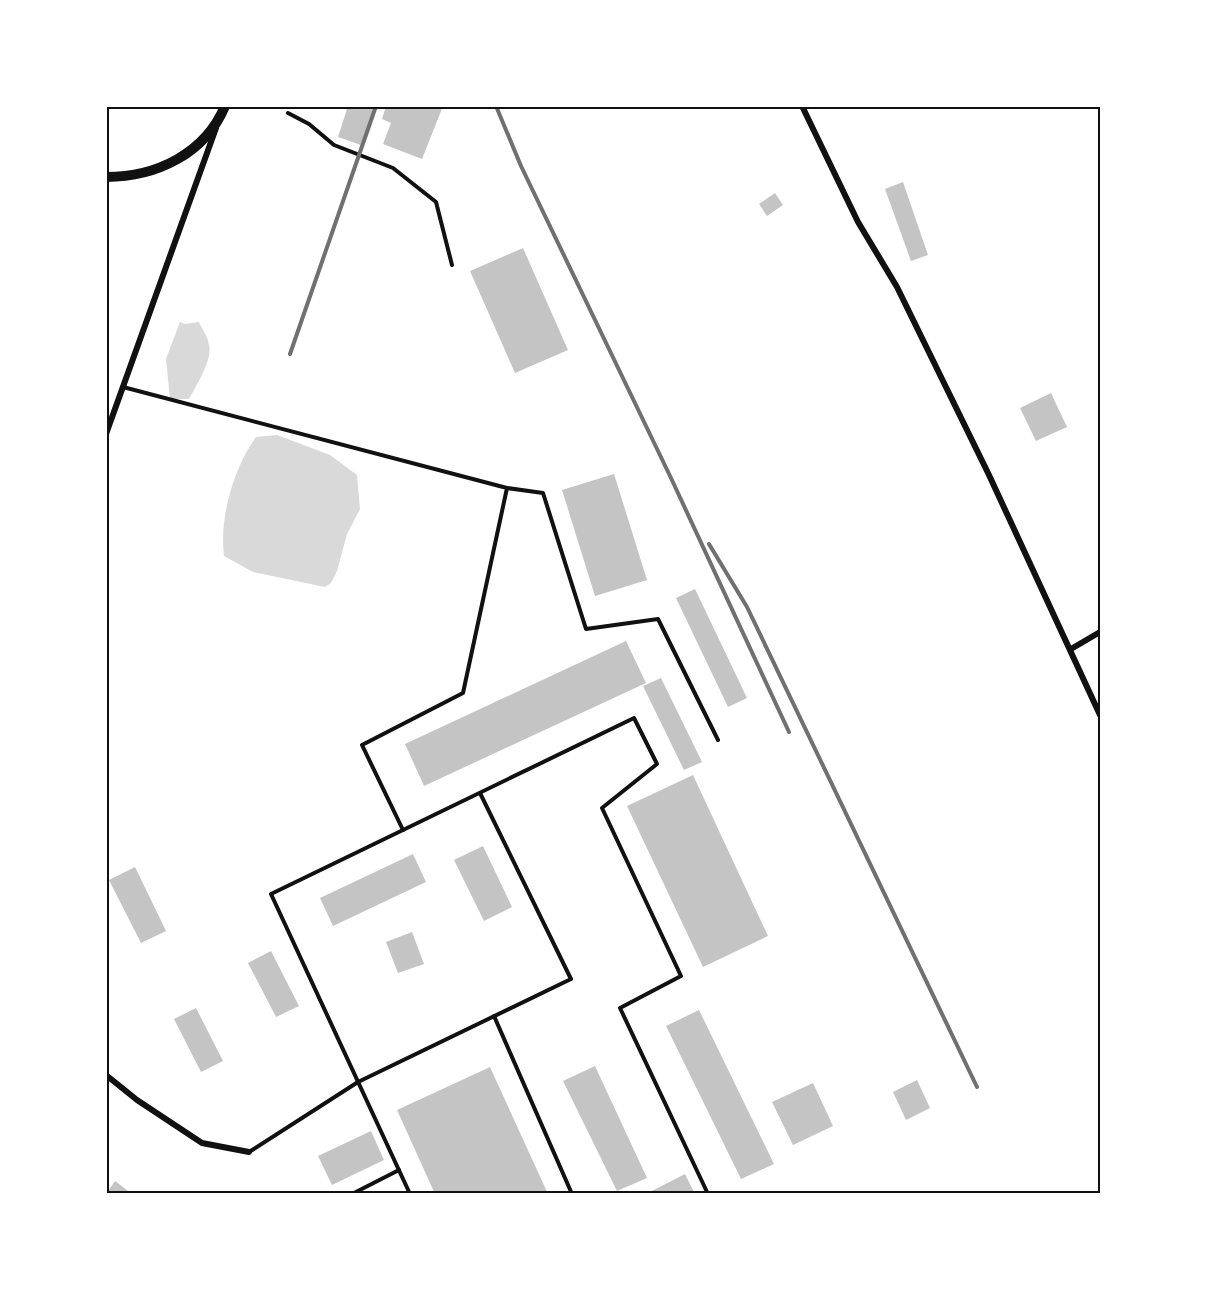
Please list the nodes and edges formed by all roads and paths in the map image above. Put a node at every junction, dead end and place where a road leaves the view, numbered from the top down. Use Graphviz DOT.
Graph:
graph roads {
  1 [pos="225,106"];
  2 [pos="802,106"];
  3 [pos="288,113"];
  4 [pos="219,119"];
  5 [pos="106,177"];
  6 [pos="452,265"];
  7 [pos="122,387"];
  8 [pos="106,434"];
  9 [pos="507,488"];
  10 [pos="1101,632"];
  11 [pos="1071,649"];
  12 [pos="1101,715"];
  13 [pos="718,740"];
  14 [pos="480,793"];
  15 [pos="403,830"];
  16 [pos="494,1016"];
  17 [pos="106,1075"];
  18 [pos="358,1082"];
  19 [pos="249,1152"];
  20 [pos="399,1170"];
  21 [pos="352,1194"];
  22 [pos="410,1194"];
  23 [pos="572,1194"];
  24 [pos="708,1194"];
  1 -- 4 [label="main road"];
  2 -- 11 [label="street"];
  3 -- 6 [label="lane"];
  4 -- 5 [label="main road"];
  4 -- 7 [label="street"];
  7 -- 8 [label="street"];
  7 -- 9 [label="lane"];
  9 -- 13 [label="lane"];
  9 -- 15 [label="lane"];
  10 -- 11 [label="street"];
  11 -- 12 [label="street"];
  14 -- 15 [label="lane"];
  14 -- 16 [label="lane"];
  14 -- 24 [label="lane"];
  15 -- 18 [label="lane"];
  16 -- 18 [label="lane"];
  16 -- 23 [label="lane"];
  17 -- 19 [label="street"];
  18 -- 19 [label="lane"];
  18 -- 20 [label="lane"];
  20 -- 21 [label="lane"];
  20 -- 22 [label="lane"];
}
